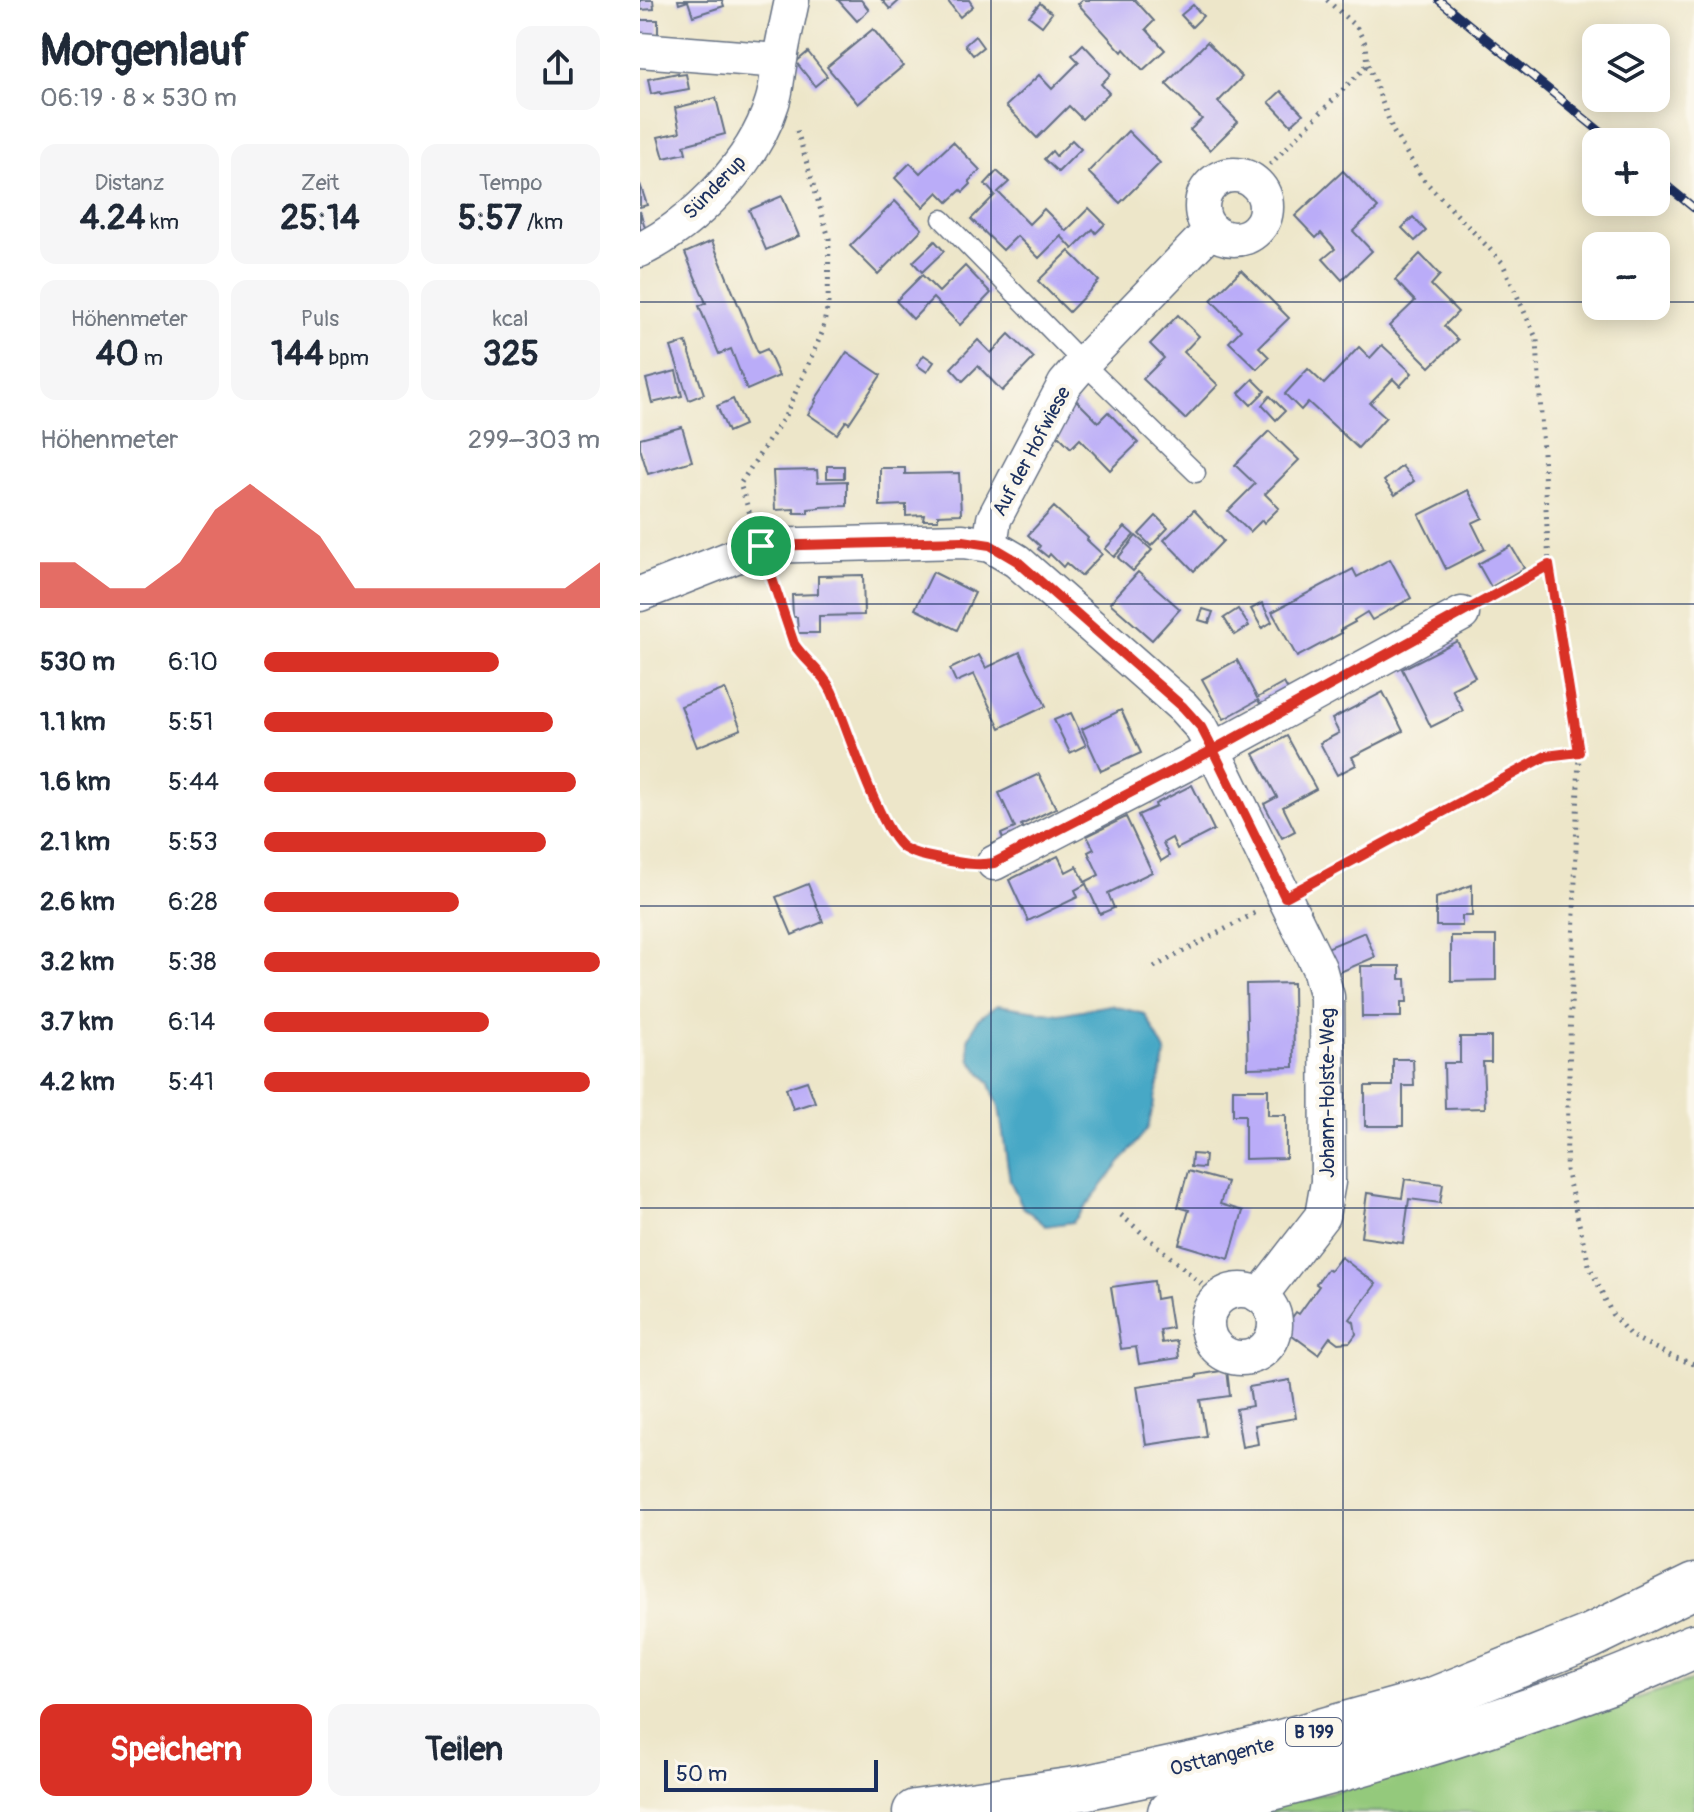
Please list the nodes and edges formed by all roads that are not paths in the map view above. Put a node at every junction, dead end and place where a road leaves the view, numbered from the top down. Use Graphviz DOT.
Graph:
graph roads {
  1 [pos="792,0"];
  2 [pos="640,50"];
  3 [pos="779,61"];
  4 [pos="942,219"];
  5 [pos="1211,230"];
  6 [pos="640,250"];
  7 [pos="1083,363"];
  8 [pos="1196,473"];
  9 [pos="990,545"];
  10 [pos="640,594"];
  11 [pos="1462,614"];
  12 [pos="1213,750"];
  13 [pos="994,863"];
  14 [pos="1260,1296"];
  15 [pos="1694,1586"];
  16 [pos="1694,1646"];
  17 [pos="915,1812"];
  18 [pos="1170,1812"];
  1 -- 3 [label="street, Sünderup"];
  2 -- 3 [label="street"];
  3 -- 6 [label="street, Sünderup"];
  4 -- 7 [label="lane, Auf der Hofwiese"];
  5 -- 5 [label="street"];
  5 -- 7 [label="street, Auf der Hofwiese"];
  7 -- 8 [label="lane, Auf der Hofwiese"];
  7 -- 9 [label="street, Auf der Hofwiese"];
  9 -- 10 [label="street, Johann-Holste-Weg"];
  9 -- 12 [label="street, Johann-Holste-Weg"];
  11 -- 12 [label="street"];
  12 -- 13 [label="street"];
  12 -- 14 [label="street, Johann-Holste-Weg"];
  14 -- 14 [label="street"];
  15 -- 17 [label="main road, Osttangente / B 199"];
  16 -- 18 [label="main road, Osttangente / B 199"];
}
